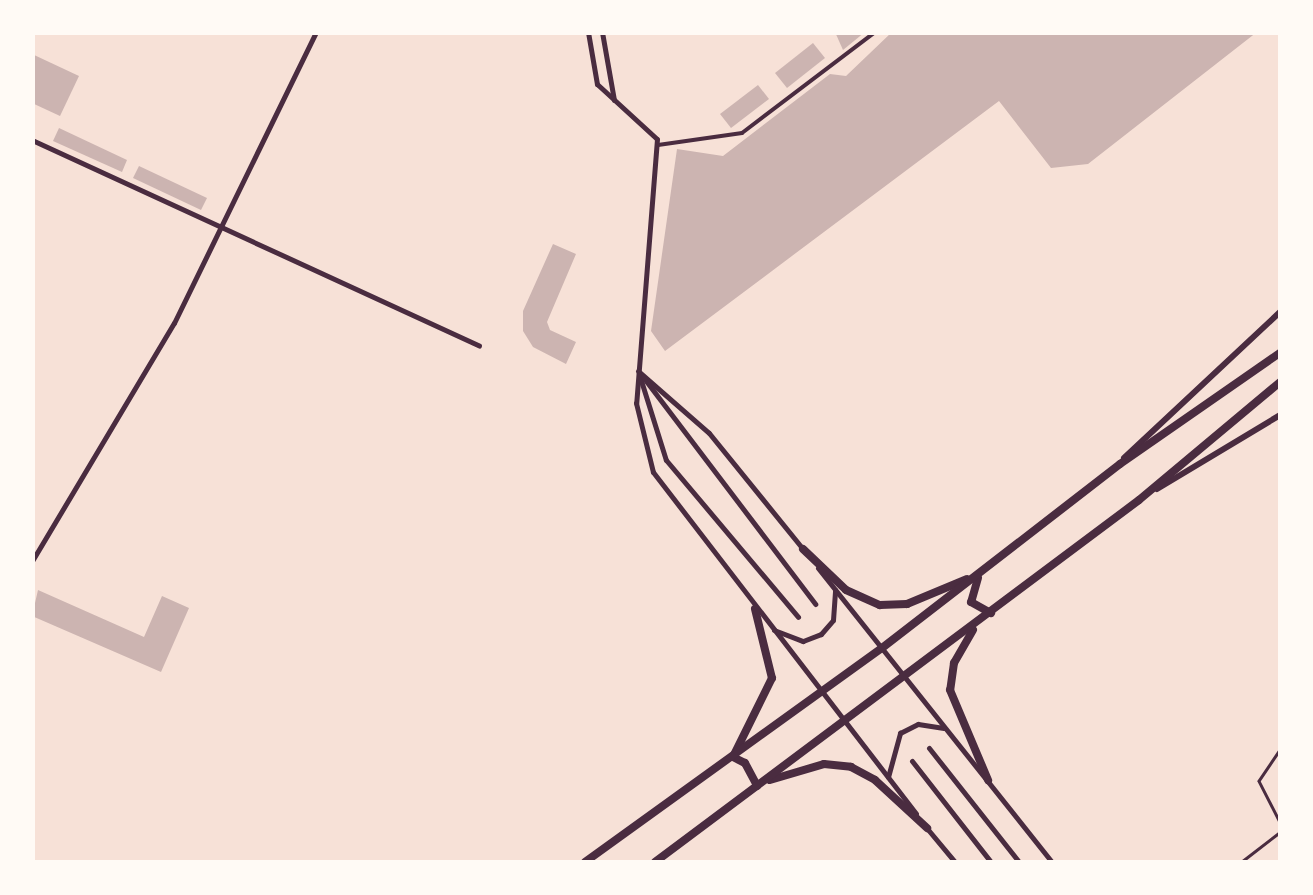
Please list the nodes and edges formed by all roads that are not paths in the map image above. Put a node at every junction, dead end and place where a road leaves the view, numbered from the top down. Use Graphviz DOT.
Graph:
graph roads {
  1 [pos="316,32"];
  2 [pos="588,32"];
  3 [pos="602,32"];
  4 [pos="875,32"];
  5 [pos="615,103"];
  6 [pos="32,140"];
  7 [pos="658,145"];
  8 [pos="218,230"];
  9 [pos="1280,312"];
  10 [pos="478,346"];
  11 [pos="1280,353"];
  12 [pos="638,371"];
  13 [pos="1280,382"];
  14 [pos="1280,415"];
  15 [pos="1120,464"];
  16 [pos="1138,500"];
  17 [pos="803,549"];
  18 [pos="32,561"];
  19 [pos="980,574"];
  20 [pos="835,589"];
  21 [pos="815,604"];
  22 [pos="755,609"];
  23 [pos="991,613"];
  24 [pos="798,617"];
  25 [pos="771,629"];
  26 [pos="882,648"];
  27 [pos="906,678"];
  28 [pos="823,692"];
  29 [pos="845,720"];
  30 [pos="947,729"];
  31 [pos="929,748"];
  32 [pos="1280,750"];
  33 [pos="733,757"];
  34 [pos="912,761"];
  35 [pos="888,777"];
  36 [pos="988,780"];
  37 [pos="756,786"];
  38 [pos="1280,822"];
  39 [pos="927,828"];
  40 [pos="1280,832"];
  41 [pos="584,862"];
  42 [pos="655,862"];
  43 [pos="955,862"];
  44 [pos="991,862"];
  45 [pos="1019,862"];
  46 [pos="1052,862"];
  47 [pos="1241,862"];
  1 -- 8 [label="street"];
  2 -- 5 [label="street"];
  3 -- 5 [label="street"];
  4 -- 7 [label="street"];
  5 -- 7 [label="street"];
  6 -- 8 [label="street"];
  7 -- 12 [label="street"];
  8 -- 10 [label="street"];
  8 -- 18 [label="street"];
  9 -- 15 [label="main road"];
  11 -- 15 [label="main road"];
  12 -- 17 [label="street"];
  12 -- 21 [label="street"];
  12 -- 22 [label="street"];
  12 -- 24 [label="street"];
  13 -- 16 [label="main road"];
  14 -- 16 [label="main road"];
  15 -- 19 [label="main road"];
  16 -- 23 [label="main road"];
  17 -- 19 [label="main road"];
  17 -- 20 [label="street"];
  19 -- 23 [label="main road"];
  19 -- 26 [label="main road"];
  20 -- 25 [label="street"];
  20 -- 26 [label="street"];
  22 -- 25 [label="street"];
  22 -- 33 [label="main road"];
  23 -- 27 [label="main road"];
  23 -- 36 [label="main road"];
  25 -- 28 [label="street"];
  26 -- 27 [label="street"];
  26 -- 28 [label="main road"];
  27 -- 29 [label="main road"];
  27 -- 30 [label="street"];
  28 -- 29 [label="street"];
  28 -- 33 [label="main road"];
  29 -- 35 [label="street"];
  29 -- 37 [label="main road"];
  30 -- 35 [label="street"];
  30 -- 36 [label="street"];
  31 -- 45 [label="street"];
  32 -- 38 [label="lane"];
  33 -- 37 [label="main road"];
  33 -- 41 [label="main road"];
  34 -- 44 [label="street"];
  35 -- 39 [label="street"];
  36 -- 46 [label="street"];
  37 -- 39 [label="main road"];
  37 -- 42 [label="main road"];
  39 -- 43 [label="street"];
  40 -- 47 [label="lane"];
}
